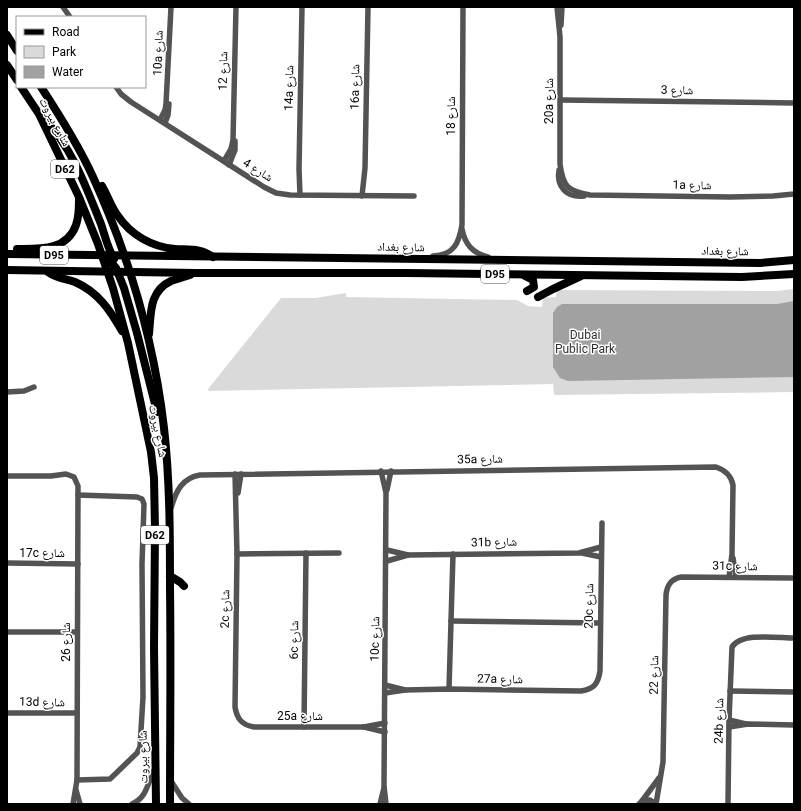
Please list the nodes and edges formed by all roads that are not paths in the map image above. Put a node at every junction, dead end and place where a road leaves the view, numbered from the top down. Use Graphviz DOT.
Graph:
graph roads {
  1 [pos="63,7"];
  2 [pos="236,7"];
  3 [pos="302,7"];
  4 [pos="368,7"];
  5 [pos="463,7"];
  6 [pos="557,7"];
  7 [pos="562,7"];
  8 [pos="170,8"];
  9 [pos="69,16"];
  10 [pos="7,36"];
  11 [pos="560,37"];
  12 [pos="16,50"];
  13 [pos="7,65"];
  14 [pos="16,78"];
  15 [pos="22,88"];
  16 [pos="42,88"];
  17 [pos="117,88"];
  18 [pos="560,100"];
  19 [pos="794,103"];
  20 [pos="39,114"];
  21 [pos="162,122"];
  22 [pos="227,163"];
  23 [pos="93,177"];
  24 [pos="794,194"];
  25 [pos="298,195"];
  26 [pos="590,195"];
  27 [pos="364,196"];
  28 [pos="414,196"];
  29 [pos="79,197"];
  30 [pos="462,225"];
  31 [pos="7,249"];
  32 [pos="7,254"];
  33 [pos="102,255"];
  34 [pos="112,255"];
  35 [pos="124,256"];
  36 [pos="214,257"];
  37 [pos="390,259"];
  38 [pos="500,260"];
  39 [pos="794,260"];
  40 [pos="7,270"];
  41 [pos="46,271"];
  42 [pos="107,272"];
  43 [pos="118,272"];
  44 [pos="129,272"];
  45 [pos="196,273"];
  46 [pos="520,274"];
  47 [pos="585,274"];
  48 [pos="794,274"];
  49 [pos="527,291"];
  50 [pos="538,297"];
  51 [pos="148,339"];
  52 [pos="128,343"];
  53 [pos="34,387"];
  54 [pos="7,392"];
  55 [pos="164,427"];
  56 [pos="381,471"];
  57 [pos="391,471"];
  58 [pos="238,474"];
  59 [pos="7,476"];
  60 [pos="386,493"];
  61 [pos="78,495"];
  62 [pos="170,512"];
  63 [pos="602,523"];
  64 [pos="601,547"];
  65 [pos="387,550"];
  66 [pos="580,552"];
  67 [pos="306,553"];
  68 [pos="339,553"];
  69 [pos="237,554"];
  70 [pos="408,554"];
  71 [pos="453,554"];
  72 [pos="732,554"];
  73 [pos="601,557"];
  74 [pos="387,560"];
  75 [pos="7,563"];
  76 [pos="78,564"];
  77 [pos="170,576"];
  78 [pos="729,577"];
  79 [pos="736,577"];
  80 [pos="675,578"];
  81 [pos="794,578"];
  82 [pos="184,586"];
  83 [pos="451,621"];
  84 [pos="600,623"];
  85 [pos="7,632"];
  86 [pos="77,632"];
  87 [pos="794,638"];
  88 [pos="385,685"];
  89 [pos="594,687"];
  90 [pos="449,689"];
  91 [pos="405,690"];
  92 [pos="730,691"];
  93 [pos="794,692"];
  94 [pos="385,693"];
  95 [pos="7,713"];
  96 [pos="77,713"];
  97 [pos="238,719"];
  98 [pos="729,720"];
  99 [pos="385,723"];
  100 [pos="748,724"];
  101 [pos="794,725"];
  102 [pos="304,727"];
  103 [pos="364,727"];
  104 [pos="729,727"];
  105 [pos="385,732"];
  106 [pos="155,769"];
  107 [pos="661,774"];
  108 [pos="77,780"];
  109 [pos="170,781"];
  110 [pos="384,786"];
  111 [pos="76,790"];
  112 [pos="640,803"];
  113 [pos="73,804"];
  114 [pos="80,804"];
  115 [pos="132,804"];
  116 [pos="156,804"];
  117 [pos="170,804"];
  118 [pos="189,804"];
  119 [pos="380,804"];
  120 [pos="386,804"];
  121 [pos="656,804"];
  122 [pos="728,804"];
  1 -- 9 [label="street"];
  2 -- 22 [label="street, شارع 12"];
  3 -- 25 [label="street, 14a شارع"];
  4 -- 27 [label="street, 16a شارع"];
  5 -- 30 [label="street, شارع 18"];
  6 -- 11 [label="street, 20a شارع"];
  7 -- 11 [label="street, 20a شارع"];
  8 -- 21 [label="street, 10a شارع"];
  10 -- 12 [label="main road"];
  11 -- 18 [label="street, 20a شارع"];
  13 -- 14 [label="main road"];
  15 -- 20 [label="main road, شارع بيروت / D62"];
  16 -- 23 [label="main road, شارع بيروت / D62"];
  17 -- 21 [label="street, شارع 4"];
  18 -- 19 [label="street, شارع 3"];
  18 -- 26 [label="street, 20a شارع"];
  20 -- 29 [label="main road, شارع بيروت / D62"];
  20 -- 34 [label="main road"];
  21 -- 22 [label="street, شارع 4"];
  22 -- 25 [label="street, شارع 4"];
  23 -- 35 [label="main road, شارع بيروت / D62"];
  23 -- 36 [label="main road"];
  24 -- 26 [label="street, 1a شارع"];
  25 -- 27 [label="street, شارع 4"];
  27 -- 28 [label="street, شارع 4"];
  29 -- 31 [label="main road"];
  29 -- 33 [label="main road, شارع بيروت / D62"];
  30 -- 37 [label="street, شارع 18"];
  30 -- 38 [label="street, شارع 18"];
  32 -- 33 [label="main road, شارع بغداد / D95"];
  33 -- 34 [label="main road, شارع بغداد / D95"];
  33 -- 42 [label="main road, شارع بيروت / D62"];
  33 -- 43 [label="main road"];
  34 -- 35 [label="main road, شارع بغداد / D95"];
  34 -- 44 [label="main road"];
  35 -- 36 [label="main road, شارع بغداد / D95"];
  35 -- 44 [label="main road, شارع بيروت / D62"];
  36 -- 37 [label="main road, شارع بغداد / D95"];
  37 -- 38 [label="main road, شارع بغداد / D95"];
  38 -- 39 [label="main road, شارع بغداد / D95"];
  40 -- 41 [label="main road, شارع بغداد / D95"];
  41 -- 42 [label="main road, شارع بغداد / D95"];
  41 -- 52 [label="main road"];
  42 -- 43 [label="main road, شارع بغداد / D95"];
  42 -- 52 [label="main road, شارع بيروت / D62"];
  43 -- 44 [label="main road, شارع بغداد / D95"];
  43 -- 55 [label="main road"];
  44 -- 45 [label="main road, شارع بغداد / D95"];
  44 -- 51 [label="main road, شارع بيروت / D62"];
  45 -- 46 [label="main road, شارع بغداد / D95"];
  45 -- 51 [label="main road"];
  46 -- 47 [label="main road, شارع بغداد / D95"];
  46 -- 49 [label="main road"];
  47 -- 48 [label="main road, شارع بغداد / D95"];
  47 -- 50 [label="main road"];
  51 -- 55 [label="main road, شارع بيروت / D62"];
  52 -- 106 [label="main road, شارع بيروت / D62"];
  53 -- 54 [label="street"];
  55 -- 62 [label="main road, شارع بيروت / D62"];
  56 -- 57 [label="street, 35a شارع"];
  56 -- 58 [label="street, 35a شارع"];
  56 -- 60 [label="street, 10c شارع"];
  57 -- 60 [label="street, 10c شارع"];
  57 -- 72 [label="street, 35a شارع"];
  58 -- 62 [label="street, 35a شارع"];
  58 -- 69 [label="street, 2c شارع"];
  59 -- 61 [label="street, شارع 26"];
  60 -- 65 [label="street, 10c شارع"];
  61 -- 76 [label="street, شارع 26"];
  61 -- 108 [label="street"];
  62 -- 77 [label="main road, شارع بيروت / D62"];
  63 -- 64 [label="street, 20c شارع"];
  64 -- 66 [label="street, 31b شارع"];
  64 -- 73 [label="street, 20c شارع"];
  65 -- 70 [label="street, 31b شارع"];
  65 -- 74 [label="street, 10c شارع"];
  66 -- 71 [label="street, 31b شارع"];
  66 -- 73 [label="street, 31b شارع"];
  67 -- 68 [label="street"];
  67 -- 69 [label="street"];
  67 -- 102 [label="street, 6c شارع"];
  69 -- 97 [label="street, 2c شارع"];
  70 -- 71 [label="street, 31b شارع"];
  70 -- 74 [label="street, 31b شارع"];
  71 -- 83 [label="street"];
  72 -- 78 [label="street, 35a شارع"];
  72 -- 79 [label="street, 35a شارع"];
  73 -- 84 [label="street, 20c شارع"];
  74 -- 88 [label="street, 10c شارع"];
  75 -- 76 [label="street, 17c شارع"];
  76 -- 86 [label="street, شارع 26"];
  77 -- 82 [label="main road"];
  77 -- 109 [label="main road, شارع بيروت / D62"];
  78 -- 79 [label="street, 31c شارع"];
  78 -- 80 [label="street, 31c شارع"];
  79 -- 81 [label="street, 31c شارع"];
  80 -- 107 [label="street, شارع 22"];
  83 -- 84 [label="street"];
  83 -- 90 [label="street"];
  84 -- 89 [label="street, 20c شارع"];
  85 -- 86 [label="street"];
  86 -- 96 [label="street, شارع 26"];
  87 -- 92 [label="street, 24b شارع"];
  88 -- 91 [label="street, 27a شارع"];
  88 -- 94 [label="street, 10c شارع"];
  89 -- 90 [label="street, 27a شارع"];
  90 -- 91 [label="street, 27a شارع"];
  91 -- 94 [label="street, 27a شارع"];
  92 -- 93 [label="street"];
  92 -- 98 [label="street, 24b شارع"];
  94 -- 99 [label="street, 10c شارع"];
  95 -- 96 [label="street, 13d شارع"];
  96 -- 108 [label="street, شارع 26"];
  97 -- 102 [label="street, 25a شارع"];
  98 -- 100 [label="street"];
  98 -- 104 [label="street, 24b شارع"];
  99 -- 103 [label="street, 25a شارع"];
  99 -- 105 [label="street, 10c شارع"];
  100 -- 101 [label="street"];
  100 -- 104 [label="street"];
  102 -- 103 [label="street, 25a شارع"];
  103 -- 105 [label="street, 25a شارع"];
  104 -- 122 [label="street, 24b شارع"];
  105 -- 110 [label="street, 10c شارع"];
  106 -- 115 [label="street"];
  106 -- 116 [label="main road, شارع بيروت / D62"];
  107 -- 112 [label="street, شارع 22"];
  107 -- 121 [label="street, شارع 22"];
  108 -- 111 [label="street, شارع 26"];
  109 -- 117 [label="main road, شارع بيروت / D62"];
  109 -- 118 [label="street"];
  110 -- 119 [label="street, 10c شارع"];
  110 -- 120 [label="street, 10c شارع"];
  111 -- 113 [label="street, شارع 26"];
  111 -- 114 [label="street, شارع 26"];
  112 -- 121 [label="street"];
}
